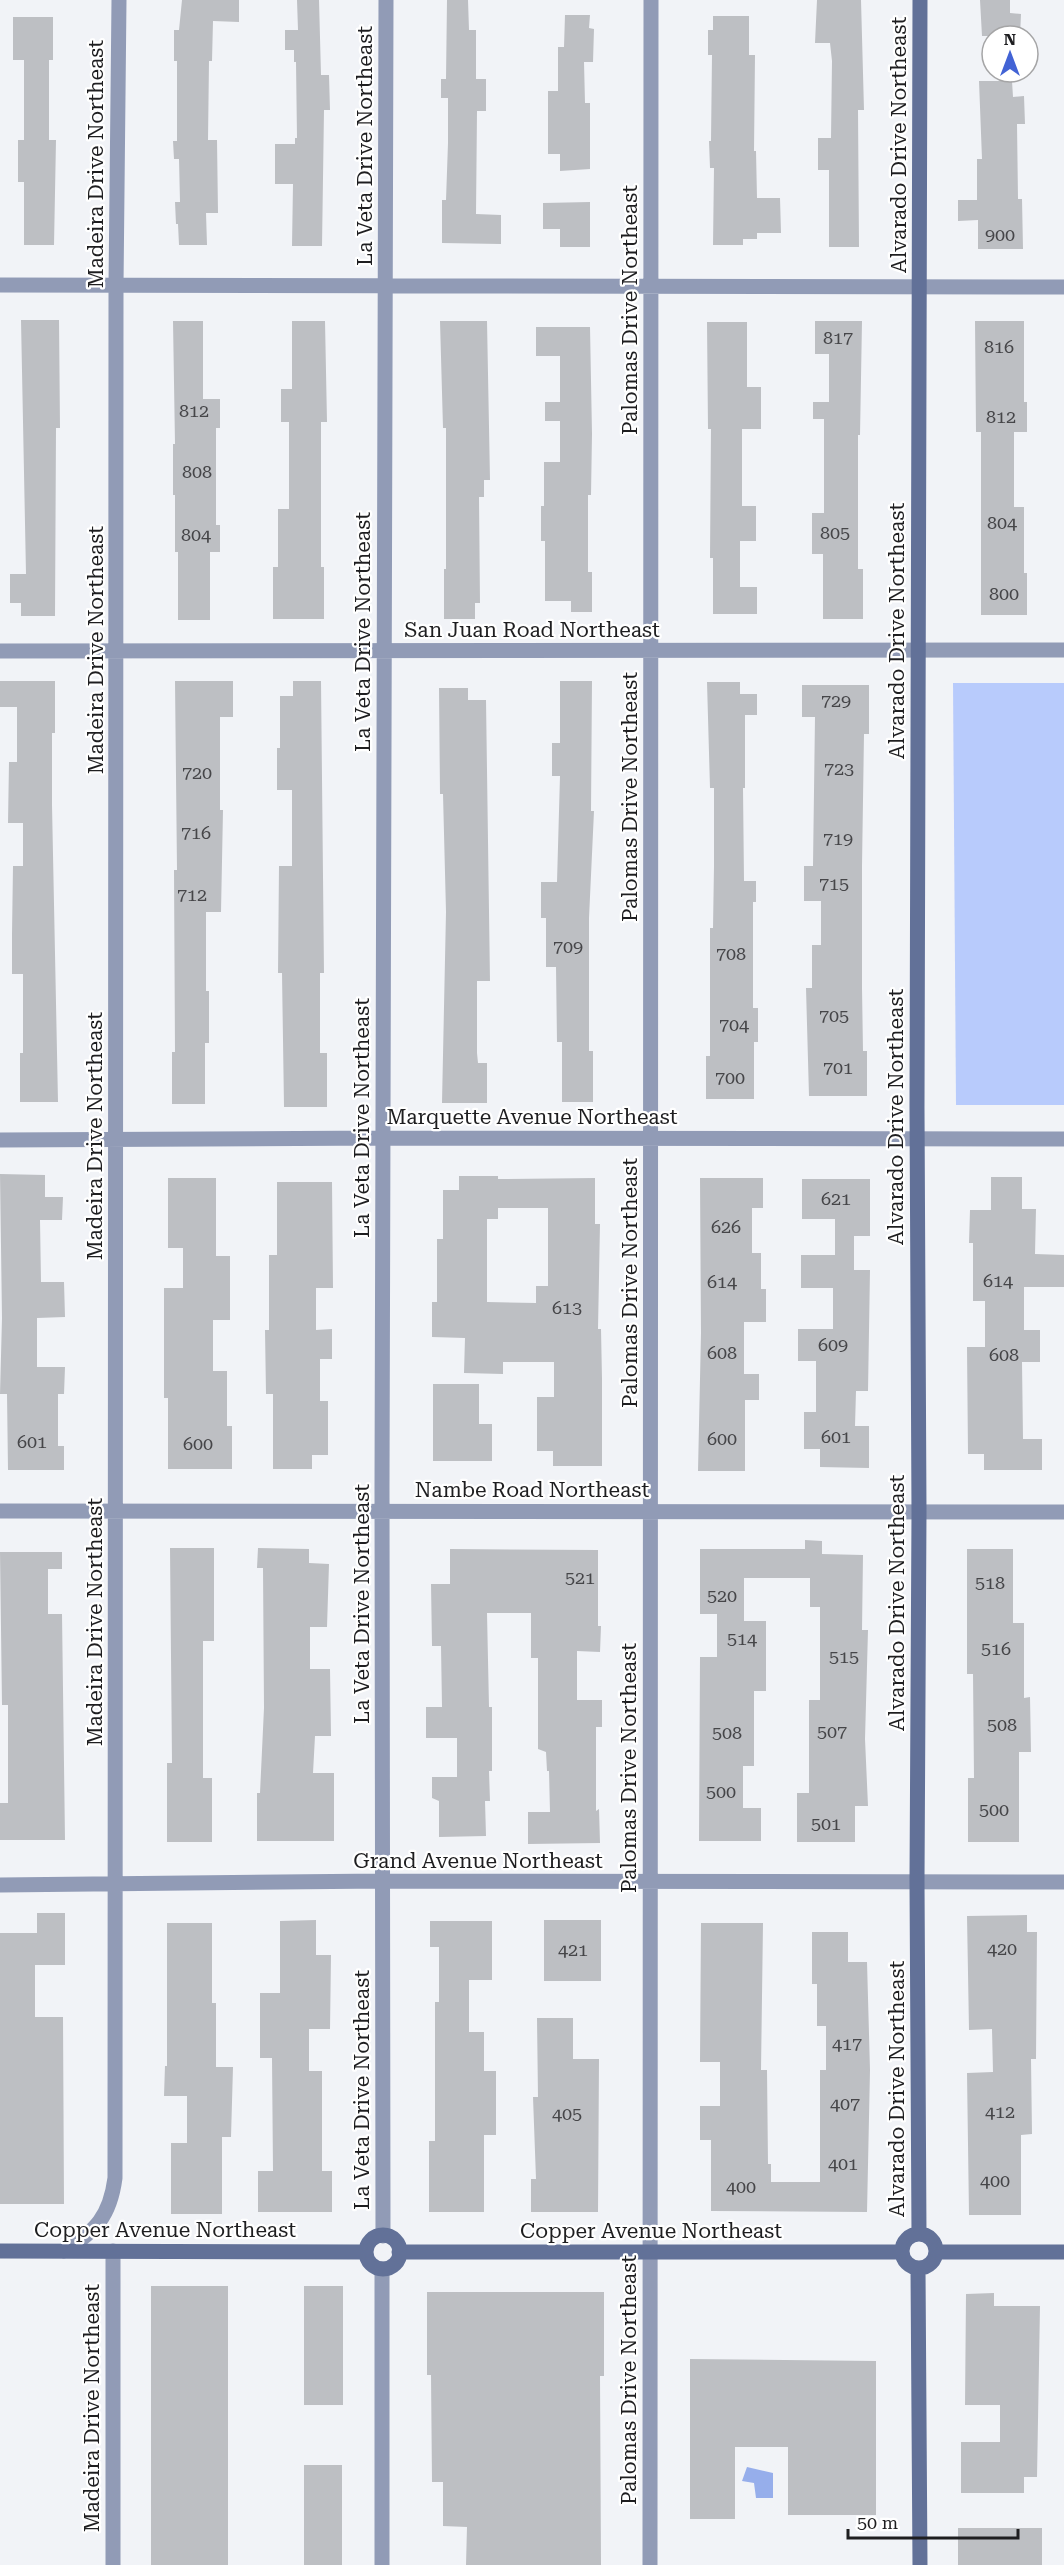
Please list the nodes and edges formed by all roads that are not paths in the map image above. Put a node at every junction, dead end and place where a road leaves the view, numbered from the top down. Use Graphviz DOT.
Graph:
graph roads {
  1 [pos="118,0"];
  2 [pos="386,0"];
  3 [pos="651,0"];
  4 [pos="920,0"];
  5 [pos="0,285"];
  6 [pos="116,286"];
  7 [pos="386,286"];
  8 [pos="652,287"];
  9 [pos="920,287"];
  10 [pos="1064,287"];
  11 [pos="917,649"];
  12 [pos="1064,650"];
  13 [pos="0,651"];
  14 [pos="117,651"];
  15 [pos="651,651"];
  16 [pos="384,652"];
  17 [pos="383,1138"];
  18 [pos="651,1139"];
  19 [pos="917,1139"];
  20 [pos="1064,1139"];
  21 [pos="0,1140"];
  22 [pos="115,1141"];
  23 [pos="382,1510"];
  24 [pos="0,1511"];
  25 [pos="116,1512"];
  26 [pos="652,1512"];
  27 [pos="919,1512"];
  28 [pos="1064,1512"];
  29 [pos="383,1881"];
  30 [pos="917,1881"];
  31 [pos="649,1882"];
  32 [pos="1064,1882"];
  33 [pos="0,1885"];
  34 [pos="116,1885"];
  35 [pos="919,2234"];
  36 [pos="383,2236"];
  37 [pos="0,2251"];
  38 [pos="64,2251"];
  39 [pos="113,2251"];
  40 [pos="366,2252"];
  41 [pos="399,2252"];
  42 [pos="650,2252"];
  43 [pos="902,2252"];
  44 [pos="937,2252"];
  45 [pos="1064,2252"];
  46 [pos="382,2269"];
  47 [pos="918,2269"];
  48 [pos="113,2565"];
  49 [pos="382,2565"];
  50 [pos="650,2565"];
  51 [pos="920,2565"];
  1 -- 6 [label="street, Madeira Drive Northeast"];
  2 -- 7 [label="street, La Veta Drive Northeast"];
  3 -- 8 [label="street, Palomas Drive Northeast"];
  4 -- 9 [label="street, Alvarado Drive Northeast"];
  5 -- 6 [label="street"];
  6 -- 7 [label="street"];
  6 -- 14 [label="street, Madeira Drive Northeast"];
  7 -- 8 [label="street"];
  7 -- 16 [label="street, La Veta Drive Northeast"];
  8 -- 9 [label="street"];
  8 -- 15 [label="street, Palomas Drive Northeast"];
  9 -- 10 [label="street"];
  9 -- 11 [label="street, Alvarado Drive Northeast"];
  11 -- 12 [label="street, San Juan Road Northeast"];
  11 -- 15 [label="street, San Juan Road Northeast"];
  11 -- 19 [label="street, Alvarado Drive Northeast"];
  13 -- 14 [label="street, San Juan Road Northeast"];
  14 -- 16 [label="street, San Juan Road Northeast"];
  14 -- 22 [label="street, Madeira Drive Northeast"];
  15 -- 16 [label="street, San Juan Road Northeast"];
  15 -- 18 [label="street, Palomas Drive Northeast"];
  16 -- 17 [label="street, La Veta Drive Northeast"];
  17 -- 18 [label="street, Marquette Avenue Northeast"];
  17 -- 22 [label="street, Marquette Avenue Northeast"];
  17 -- 23 [label="street, La Veta Drive Northeast"];
  18 -- 19 [label="street, Marquette Avenue Northeast"];
  18 -- 26 [label="street, Palomas Drive Northeast"];
  19 -- 20 [label="street, Marquette Avenue Northeast"];
  19 -- 27 [label="street, Alvarado Drive Northeast"];
  21 -- 22 [label="street, Marquette Avenue Northeast"];
  22 -- 25 [label="street, Madeira Drive Northeast"];
  23 -- 25 [label="street, Nambe Road Northeast"];
  23 -- 26 [label="street, Nambe Road Northeast"];
  23 -- 29 [label="street, La Veta Drive Northeast"];
  24 -- 25 [label="street, Nambe Road Northeast"];
  25 -- 34 [label="street, Madeira Drive Northeast"];
  26 -- 27 [label="street, Nambe Road Northeast"];
  26 -- 31 [label="street, Palomas Drive Northeast"];
  27 -- 28 [label="street, Nambe Road Northeast"];
  27 -- 30 [label="street, Alvarado Drive Northeast"];
  29 -- 31 [label="street, Grand Avenue Northeast"];
  29 -- 34 [label="street, Grand Avenue Northeast"];
  29 -- 36 [label="street, La Veta Drive Northeast"];
  30 -- 31 [label="street, Grand Avenue Northeast"];
  30 -- 32 [label="street, Grand Avenue Northeast"];
  30 -- 35 [label="street, Alvarado Drive Northeast"];
  31 -- 42 [label="street, Palomas Drive Northeast"];
  33 -- 34 [label="street, Grand Avenue Northeast"];
  34 -- 38 [label="street, Madeira Drive Northeast"];
  35 -- 43 [label="street"];
  35 -- 44 [label="street"];
  36 -- 40 [label="street"];
  36 -- 41 [label="street"];
  37 -- 38 [label="street, Copper Avenue Northeast"];
  38 -- 39 [label="street, Copper Avenue Northeast"];
  39 -- 40 [label="street, Copper Avenue Northeast"];
  39 -- 48 [label="street, Madeira Drive Northeast"];
  40 -- 46 [label="street"];
  41 -- 42 [label="street, Copper Avenue Northeast"];
  41 -- 46 [label="street"];
  42 -- 43 [label="street, Copper Avenue Northeast"];
  42 -- 50 [label="street, Palomas Drive Northeast"];
  43 -- 47 [label="street"];
  44 -- 45 [label="street"];
  44 -- 47 [label="street"];
  46 -- 49 [label="street"];
  47 -- 51 [label="street"];
}
